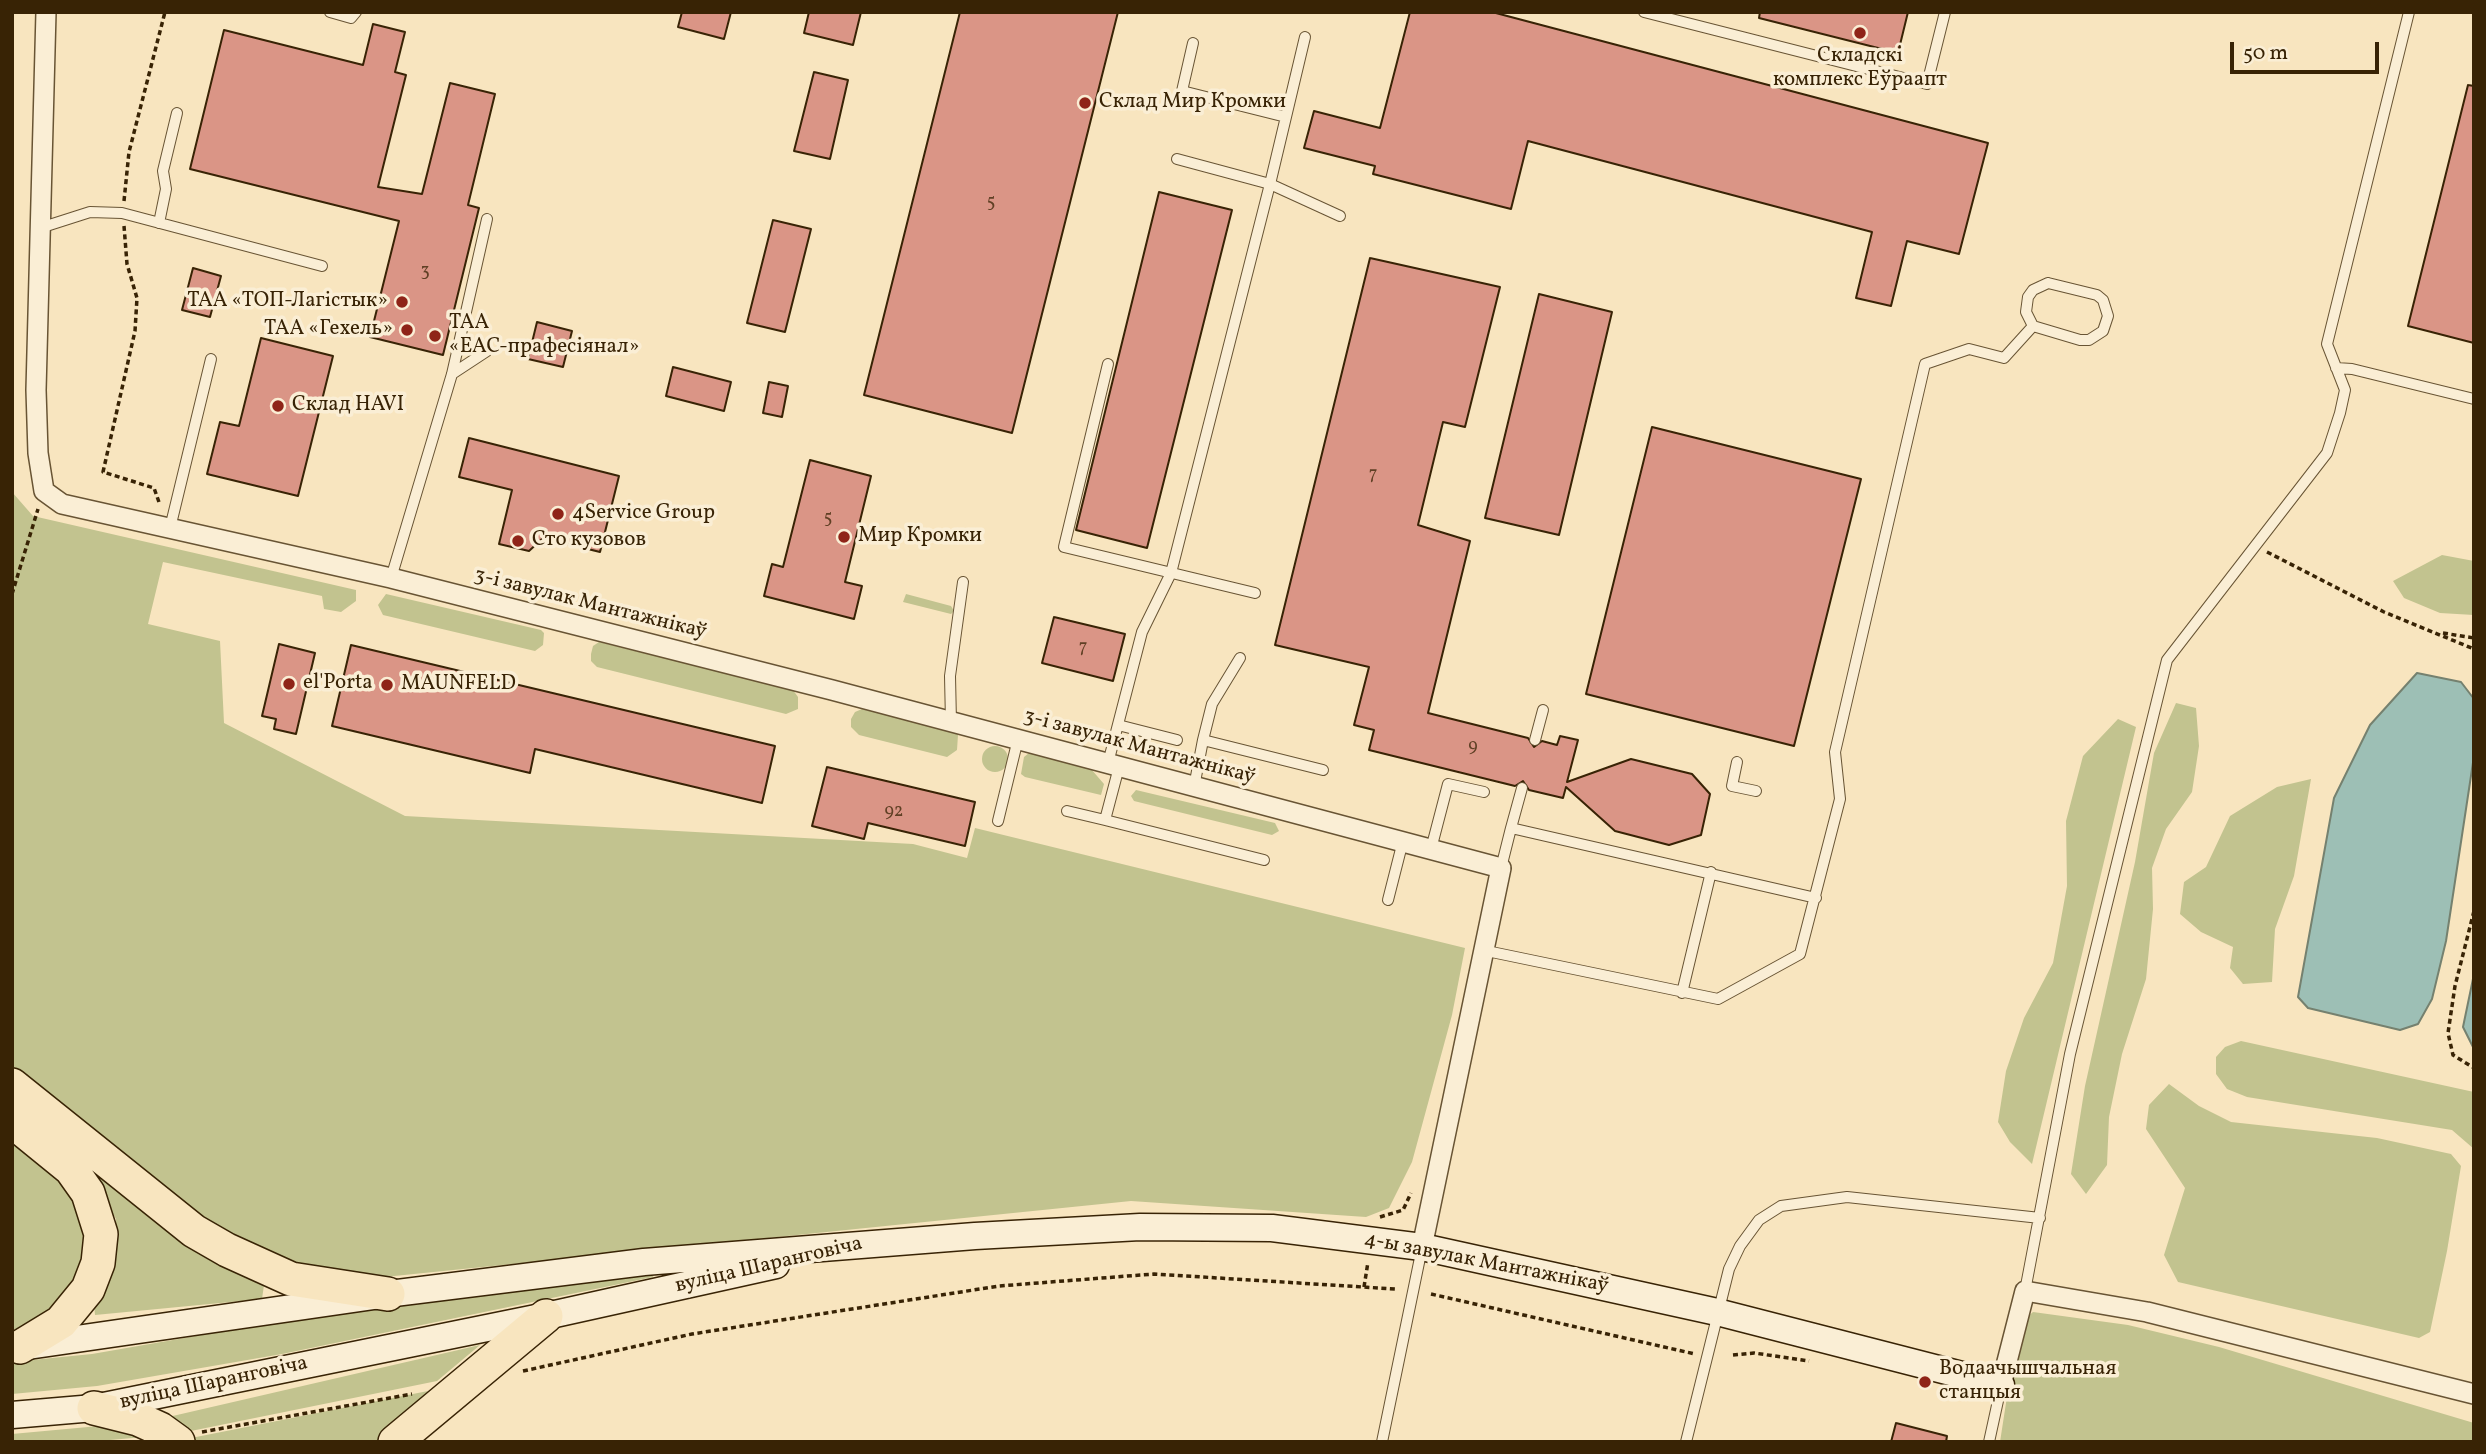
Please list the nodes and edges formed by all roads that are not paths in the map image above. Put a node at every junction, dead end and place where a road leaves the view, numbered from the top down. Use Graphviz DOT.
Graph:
graph roads {
  1 [pos="46,12"];
  2 [pos="330,12"];
  3 [pos="356,12"];
  4 [pos="1644,12"];
  5 [pos="1945,12"];
  6 [pos="2409,12"];
  7 [pos="1304,37"];
  8 [pos="1192,43"];
  9 [pos="177,113"];
  10 [pos="1286,117"];
  11 [pos="1177,159"];
  12 [pos="1270,184"];
  13 [pos="1340,216"];
  14 [pos="487,219"];
  15 [pos="159,223"];
  16 [pos="40,228"];
  17 [pos="322,266"];
  18 [pos="2034,326"];
  19 [pos="487,351"];
  20 [pos="211,359"];
  21 [pos="1108,365"];
  22 [pos="2336,369"];
  23 [pos="452,374"];
  24 [pos="2474,399"];
  25 [pos="170,528"];
  26 [pos="1171,573"];
  27 [pos="391,578"];
  28 [pos="963,582"];
  29 [pos="1255,593"];
  30 [pos="1240,658"];
  31 [pos="1543,710"];
  32 [pos="951,722"];
  33 [pos="1118,725"];
  34 [pos="1018,739"];
  35 [pos="1177,740"];
  36 [pos="1203,740"];
  37 [pos="1535,740"];
  38 [pos="1737,762"];
  39 [pos="1113,765"];
  40 [pos="1323,771"];
  41 [pos="1194,786"];
  42 [pos="1522,788"];
  43 [pos="1756,791"];
  44 [pos="1484,792"];
  45 [pos="1067,811"];
  46 [pos="1105,820"];
  47 [pos="998,821"];
  48 [pos="1511,828"];
  49 [pos="1404,841"];
  50 [pos="1431,849"];
  51 [pos="1264,860"];
  52 [pos="1501,868"];
  53 [pos="1711,872"];
  54 [pos="1816,898"];
  55 [pos="1388,900"];
  56 [pos="1482,950"];
  57 [pos="1682,993"];
  58 [pos="12,1085"];
  59 [pos="12,1121"];
  60 [pos="2040,1218"];
  61 [pos="876,1242"];
  62 [pos="1422,1247"];
  63 [pos="2025,1292"];
  64 [pos="388,1294"];
  65 [pos="1717,1312"];
  66 [pos="547,1316"];
  67 [pos="16,1348"];
  68 [pos="2001,1385"];
  69 [pos="2474,1394"];
  70 [pos="94,1408"];
  71 [pos="12,1415"];
  72 [pos="189,1437"];
  73 [pos="395,1442"];
  74 [pos="1382,1442"];
  75 [pos="1686,1442"];
  76 [pos="1989,1442"];
  1 -- 16 [label="street"];
  2 -- 3 [label="lane"];
  4 -- 5 [label="lane"];
  6 -- 22 [label="lane"];
  7 -- 10 [label="lane"];
  8 -- 10 [label="lane"];
  9 -- 15 [label="lane"];
  10 -- 12 [label="lane"];
  11 -- 12 [label="lane"];
  12 -- 13 [label="lane"];
  12 -- 26 [label="lane"];
  14 -- 23 [label="lane"];
  15 -- 16 [label="lane"];
  15 -- 17 [label="lane"];
  16 -- 25 [label="street, 3-і завулак Мантажнікаў"];
  18 -- 18 [label="lane"];
  18 -- 54 [label="lane"];
  19 -- 23 [label="lane"];
  20 -- 25 [label="lane"];
  21 -- 26 [label="lane"];
  22 -- 24 [label="lane"];
  22 -- 60 [label="lane"];
  23 -- 27 [label="lane"];
  25 -- 27 [label="street, 3-і завулак Мантажнікаў"];
  26 -- 29 [label="lane"];
  26 -- 33 [label="lane"];
  27 -- 32 [label="street, 3-і завулак Мантажнікаў"];
  28 -- 32 [label="lane"];
  30 -- 36 [label="lane"];
  31 -- 37 [label="lane"];
  32 -- 34 [label="street, 3-і завулак Мантажнікаў"];
  33 -- 35 [label="lane"];
  33 -- 39 [label="lane"];
  34 -- 39 [label="street, 3-і завулак Мантажнікаў"];
  34 -- 47 [label="lane"];
  36 -- 40 [label="lane"];
  36 -- 41 [label="lane"];
  38 -- 43 [label="lane"];
  39 -- 41 [label="street, 3-і завулак Мантажнікаў"];
  39 -- 46 [label="lane"];
  41 -- 49 [label="street, 3-і завулак Мантажнікаў"];
  42 -- 48 [label="lane"];
  44 -- 50 [label="lane"];
  45 -- 46 [label="lane"];
  46 -- 51 [label="lane"];
  48 -- 52 [label="lane"];
  48 -- 53 [label="lane"];
  49 -- 50 [label="street, 3-і завулак Мантажнікаў"];
  49 -- 55 [label="lane"];
  50 -- 52 [label="street, 3-і завулак Мантажнікаў"];
  52 -- 56 [label="street"];
  53 -- 54 [label="lane"];
  53 -- 57 [label="lane"];
  54 -- 57 [label="lane"];
  56 -- 57 [label="lane"];
  56 -- 62 [label="street"];
  58 -- 64 [label="highway"];
  59 -- 67 [label="highway"];
  60 -- 63 [label="lane"];
  60 -- 65 [label="lane"];
  61 -- 62 [label="street, 4-ы завулак Мантажнікаў"];
  61 -- 64 [label="street, вуліца Шаранговіча"];
  61 -- 66 [label="street, вуліца Шаранговіча"];
  62 -- 65 [label="street, 4-ы завулак Мантажнікаў"];
  62 -- 74 [label="lane"];
  63 -- 68 [label="street"];
  63 -- 69 [label="street"];
  64 -- 67 [label="street, вуліца Шаранговіча"];
  65 -- 68 [label="street, 4-ы завулак Мантажнікаў"];
  65 -- 75 [label="lane"];
  66 -- 70 [label="street, вуліца Шаранговіча"];
  66 -- 73 [label="highway"];
  68 -- 76 [label="lane"];
  70 -- 71 [label="street, вуліца Шаранговіча"];
  70 -- 72 [label="highway"];
}
